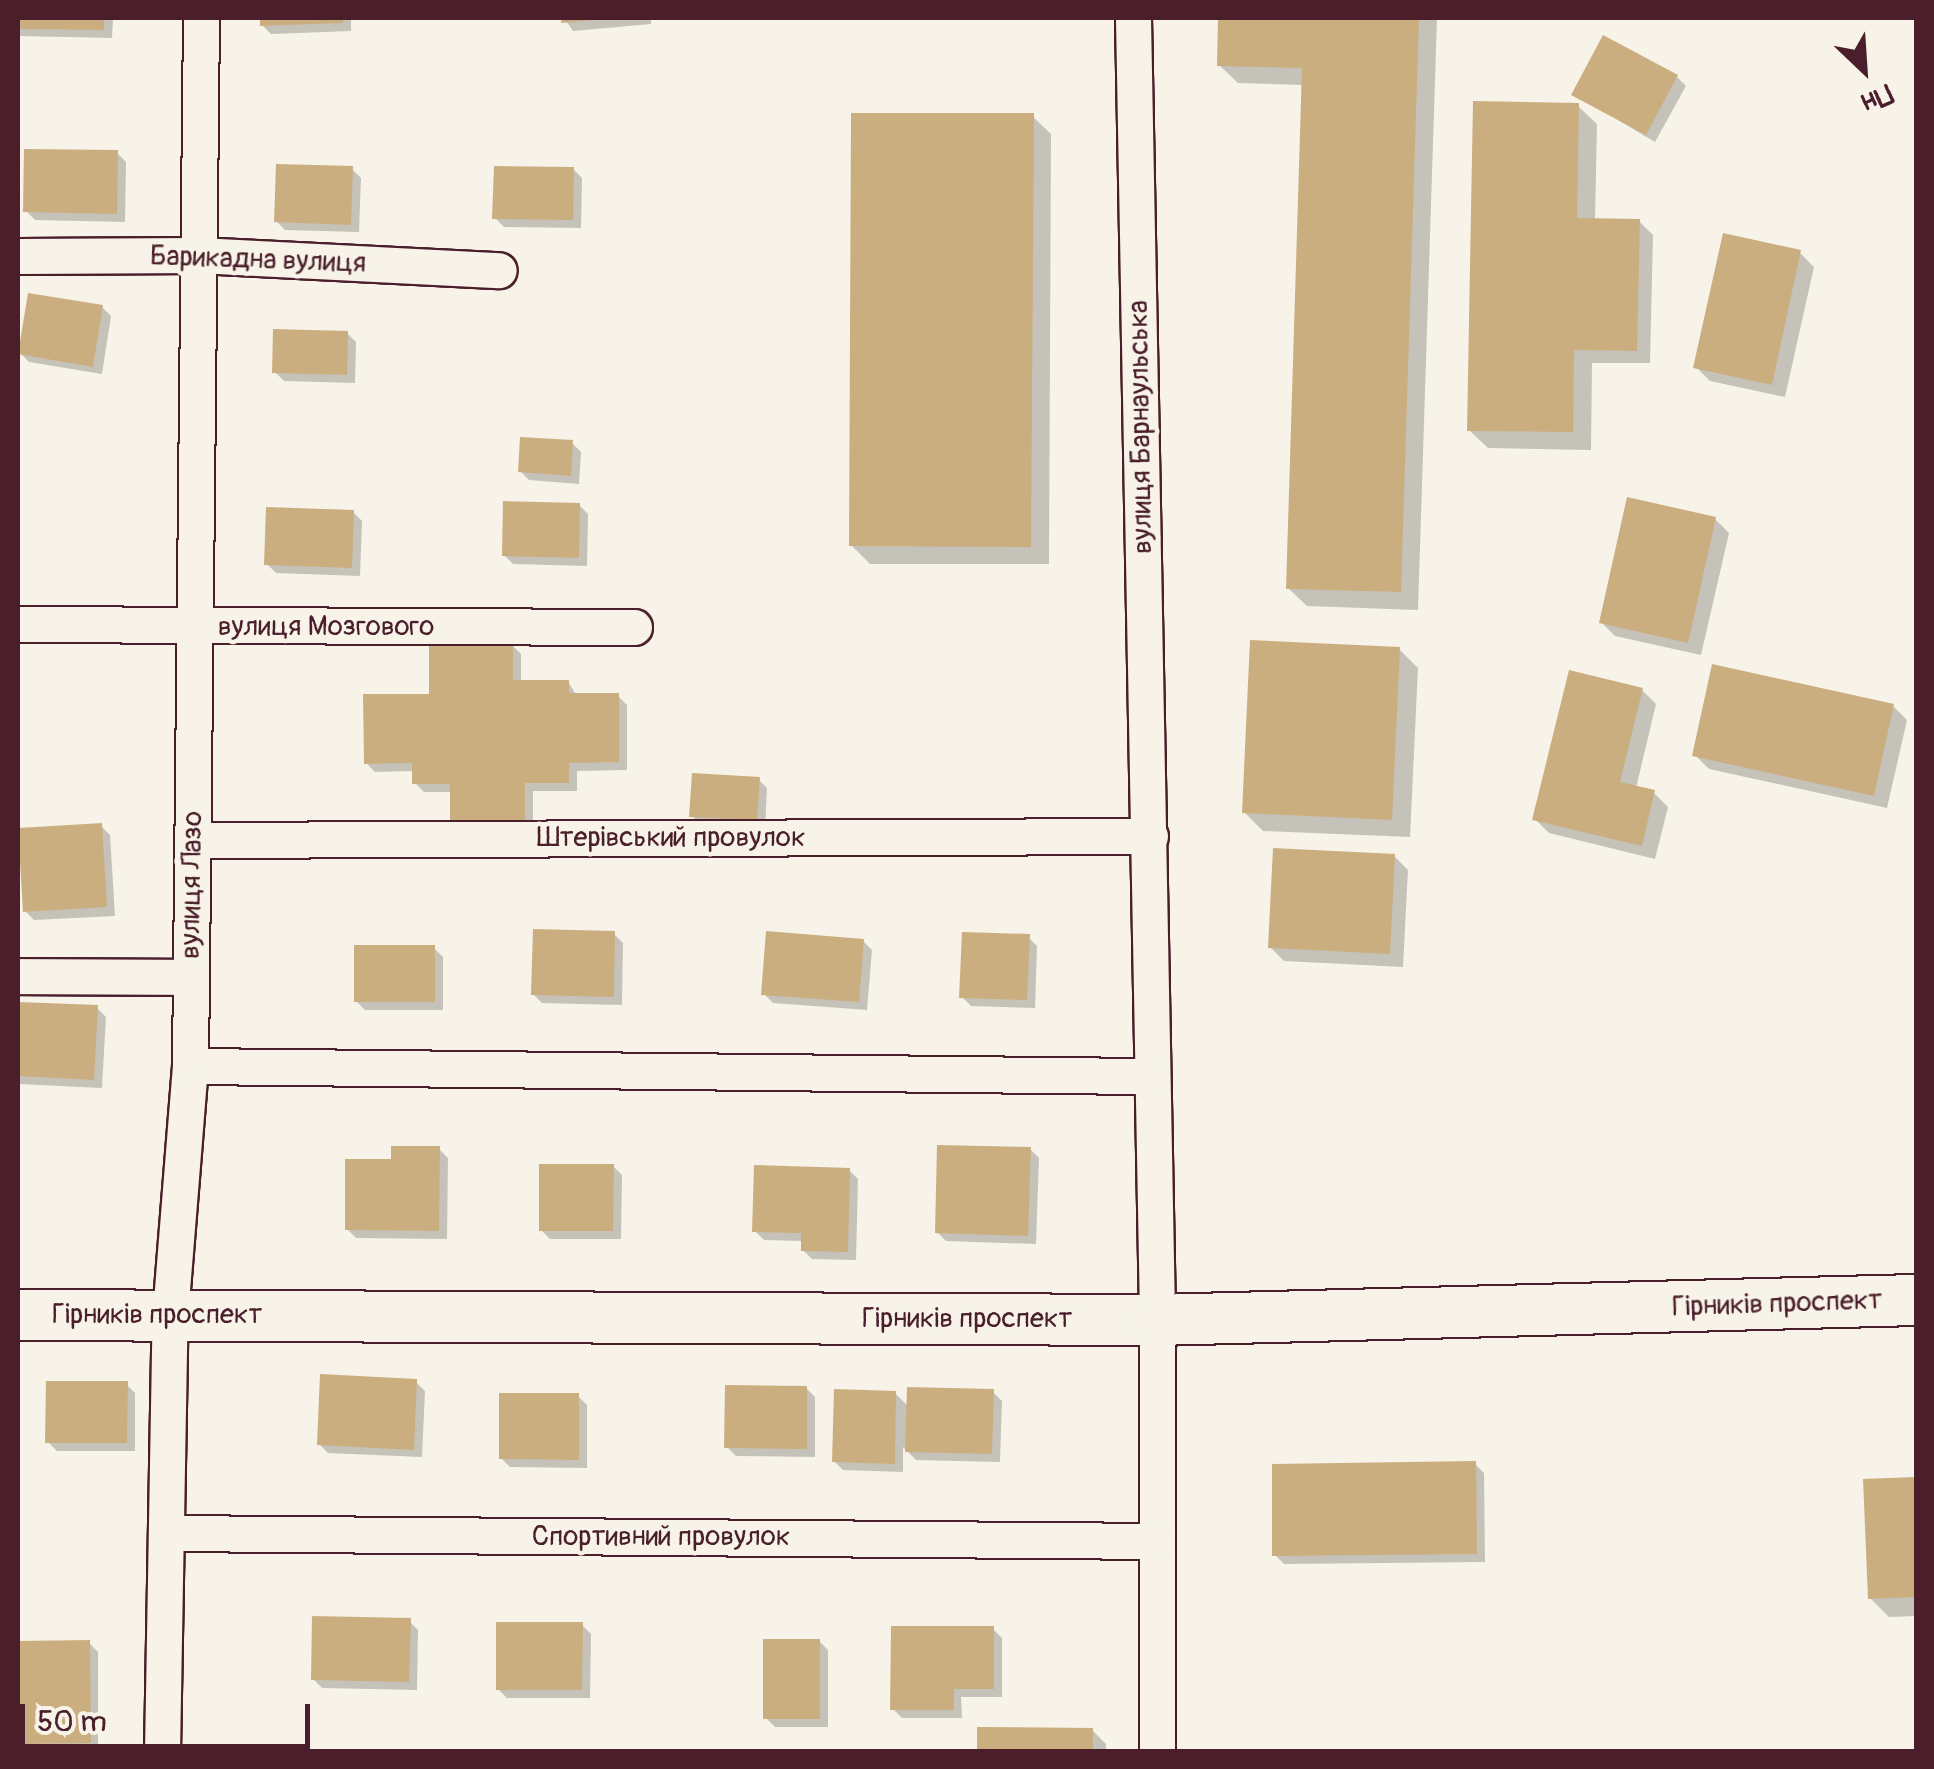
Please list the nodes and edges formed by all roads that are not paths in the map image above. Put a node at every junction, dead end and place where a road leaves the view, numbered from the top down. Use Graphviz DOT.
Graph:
graph roads {
  1 [pos="200,18"];
  2 [pos="1133,18"];
  3 [pos="198,255"];
  4 [pos="18,256"];
  5 [pos="499,270"];
  6 [pos="18,624"];
  7 [pos="194,627"];
  8 [pos="634,627"];
  9 [pos="1150,836"];
  10 [pos="192,840"];
  11 [pos="18,976"];
  12 [pos="191,977"];
  13 [pos="190,1066"];
  14 [pos="1152,1076"];
  15 [pos="1916,1300"];
  16 [pos="170,1314"];
  17 [pos="18,1315"];
  18 [pos="1157,1320"];
  19 [pos="166,1533"];
  20 [pos="1155,1541"];
  21 [pos="162,1752"];
  22 [pos="1157,1752"];
  1 -- 3 [label="street, вулиця Лазо"];
  2 -- 9 [label="street, вулиця Барнаульська"];
  3 -- 4 [label="street, Барикадна вулиця"];
  3 -- 5 [label="street, Барикадна вулиця"];
  3 -- 7 [label="street, вулиця Лазо"];
  6 -- 7 [label="street, вулиця Мозгового"];
  7 -- 8 [label="street, вулиця Мозгового"];
  7 -- 10 [label="street, вулиця Лазо"];
  9 -- 10 [label="street, Штерівський провулок"];
  9 -- 14 [label="street, вулиця Барнаульська"];
  10 -- 12 [label="street, вулиця Лазо"];
  11 -- 12 [label="street"];
  12 -- 13 [label="street, вулиця Лазо"];
  13 -- 14 [label="street"];
  13 -- 16 [label="street, вулиця Лазо"];
  14 -- 18 [label="street, вулиця Барнаульська"];
  15 -- 18 [label="main road, Гірників проспект"];
  16 -- 17 [label="main road, Гірників проспект"];
  16 -- 18 [label="main road, Гірників проспект"];
  16 -- 19 [label="street, вулиця Лазо"];
  18 -- 20 [label="street, вулиця Барнаульська"];
  19 -- 20 [label="street, Спортивний провулок"];
  19 -- 21 [label="street, вулиця Лазо"];
  20 -- 22 [label="street, вулиця Барнаульська"];
}
